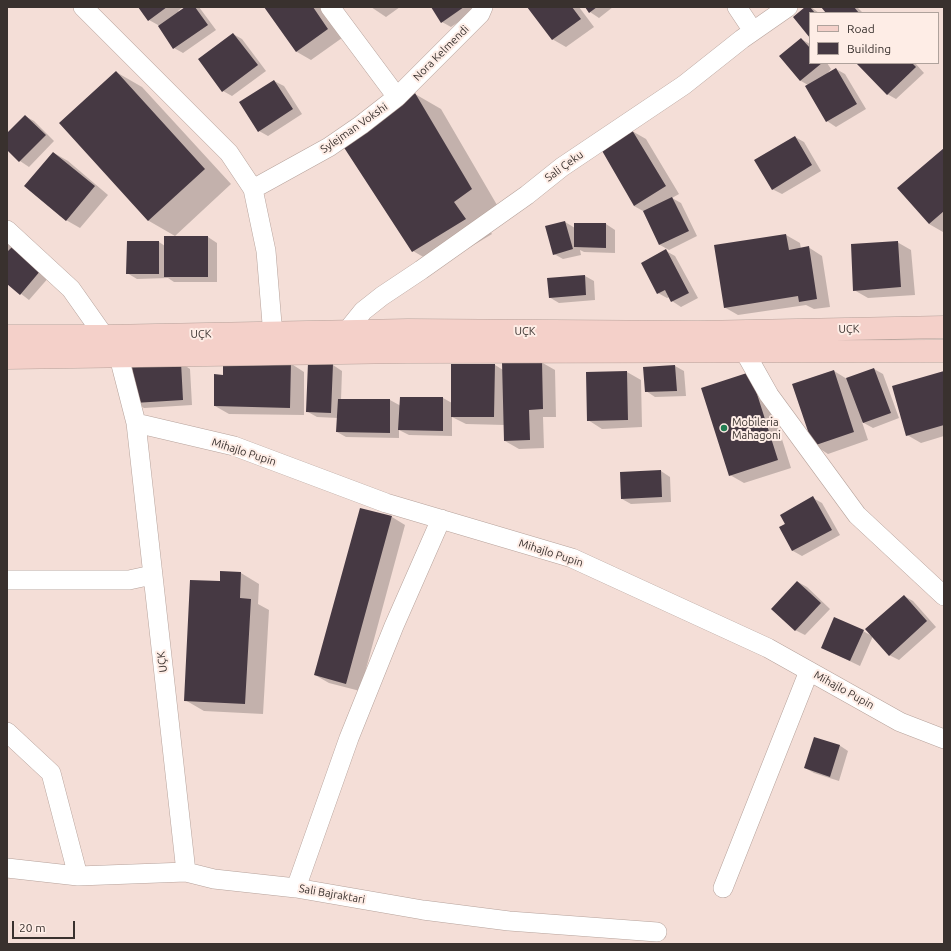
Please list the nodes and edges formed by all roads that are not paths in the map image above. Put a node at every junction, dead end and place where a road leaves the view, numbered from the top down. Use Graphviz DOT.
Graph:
graph roads {
  1 [pos="83,7"];
  2 [pos="330,7"];
  3 [pos="483,7"];
  4 [pos="737,7"];
  5 [pos="788,7"];
  6 [pos="753,31"];
  7 [pos="397,97"];
  8 [pos="254,189"];
  9 [pos="7,230"];
  10 [pos="944,327"];
  11 [pos="733,331"];
  12 [pos="346,332"];
  13 [pos="7,336"];
  14 [pos="105,336"];
  15 [pos="274,344"];
  16 [pos="744,351"];
  17 [pos="944,351"];
  18 [pos="346,354"];
  19 [pos="119,357"];
  20 [pos="7,358"];
  21 [pos="136,423"];
  22 [pos="441,519"];
  23 [pos="152,575"];
  24 [pos="7,580"];
  25 [pos="944,596"];
  26 [pos="809,671"];
  27 [pos="7,732"];
  28 [pos="944,739"];
  29 [pos="7,868"];
  30 [pos="186,872"];
  31 [pos="78,876"];
  32 [pos="296,888"];
  33 [pos="723,888"];
  34 [pos="657,932"];
  1 -- 8 [label="street"];
  2 -- 7 [label="street, Sylejman Vokshi"];
  3 -- 7 [label="street, Nora Kelmendi"];
  4 -- 6 [label="street"];
  5 -- 6 [label="street, Sali Çeku"];
  6 -- 12 [label="street, Sali Çeku"];
  7 -- 8 [label="street, Sylejman Vokshi"];
  8 -- 15 [label="street"];
  9 -- 14 [label="street"];
  10 -- 11 [label="main road, UÇK"];
  11 -- 12 [label="main road, UÇK"];
  11 -- 16 [label="street"];
  12 -- 15 [label="main road, UÇK"];
  12 -- 18 [label="street"];
  13 -- 14 [label="main road, UÇK"];
  14 -- 15 [label="main road, UÇK"];
  14 -- 19 [label="street, UÇK"];
  15 -- 18 [label="main road, UÇK"];
  15 -- 19 [label="main road, UÇK"];
  16 -- 17 [label="main road, UÇK"];
  16 -- 18 [label="main road, UÇK"];
  16 -- 25 [label="street"];
  19 -- 20 [label="main road, UÇK"];
  19 -- 21 [label="street, UÇK"];
  21 -- 22 [label="street, Mihajlo Pupin"];
  21 -- 23 [label="street, UÇK"];
  22 -- 26 [label="street, Mihajlo Pupin"];
  22 -- 32 [label="street"];
  23 -- 24 [label="street"];
  23 -- 30 [label="street, UÇK"];
  26 -- 28 [label="street, Mihajlo Pupin"];
  26 -- 33 [label="street"];
  27 -- 31 [label="street"];
  29 -- 31 [label="street, Sali Bajraktari"];
  30 -- 31 [label="street, Sali Bajraktari"];
  30 -- 32 [label="street, Sali Bajraktari"];
  32 -- 34 [label="street, Sali Bajraktari"];
}
